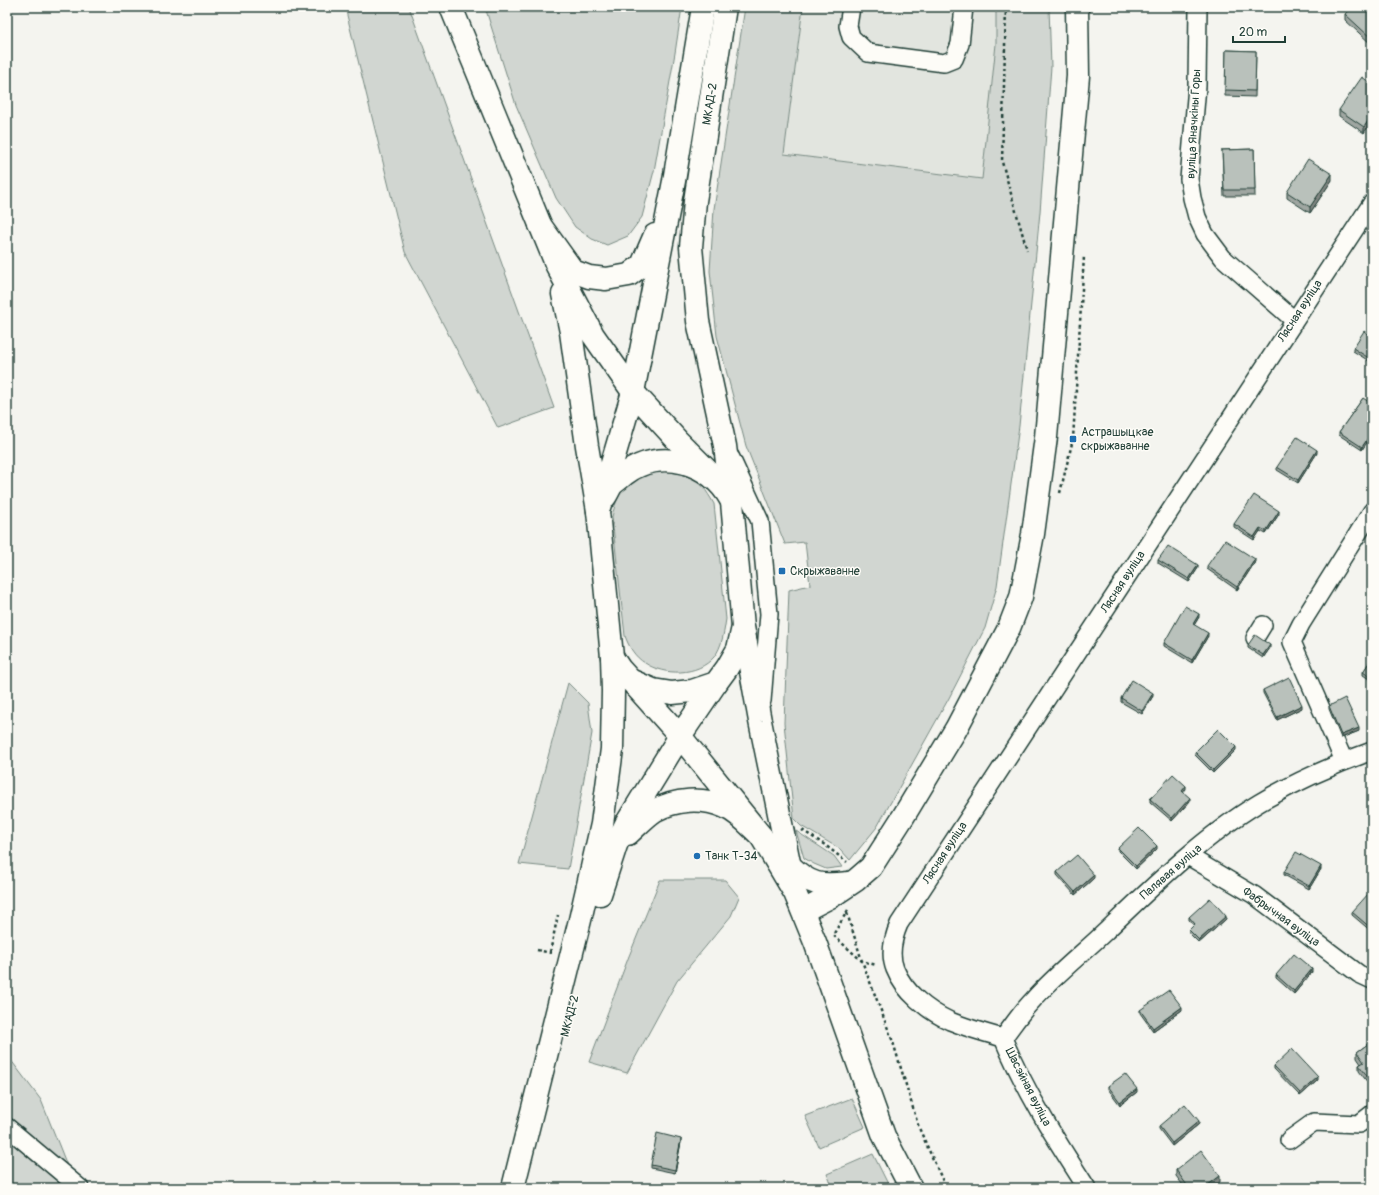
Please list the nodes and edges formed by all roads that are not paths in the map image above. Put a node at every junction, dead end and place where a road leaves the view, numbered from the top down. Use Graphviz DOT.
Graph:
graph roads {
  1 [pos="451,7"];
  2 [pos="703,7"];
  3 [pos="725,7"];
  4 [pos="851,7"];
  5 [pos="964,7"];
  6 [pos="1077,7"];
  7 [pos="1198,7"];
  8 [pos="674,181"];
  9 [pos="1372,203"];
  10 [pos="540,225"];
  11 [pos="557,266"];
  12 [pos="1294,320"];
  13 [pos="633,392"];
  14 [pos="725,446"];
  15 [pos="716,479"];
  16 [pos="732,502"];
  17 [pos="598,511"];
  18 [pos="1372,511"];
  19 [pos="743,627"];
  20 [pos="612,657"];
  21 [pos="630,680"];
  22 [pos="716,683"];
  23 [pos="760,721"];
  24 [pos="680,736"];
  25 [pos="1372,751"];
  26 [pos="1344,761"];
  27 [pos="761,836"];
  28 [pos="616,845"];
  29 [pos="1188,856"];
  30 [pos="789,865"];
  31 [pos="853,881"];
  32 [pos="799,902"];
  33 [pos="894,968"];
  34 [pos="1366,977"];
  35 [pos="1372,993"];
  36 [pos="1003,1038"];
  37 [pos="1372,1114"];
  38 [pos="7,1127"];
  39 [pos="1289,1140"];
  40 [pos="80,1188"];
  41 [pos="513,1188"];
  42 [pos="528,1188"];
  43 [pos="911,1188"];
  44 [pos="1087,1188"];
  1 -- 10 [label="main road"];
  2 -- 8 [label="main road"];
  3 -- 14 [label="main road, МКАД-2"];
  4 -- 5 [label="street"];
  6 -- 31 [label="main road"];
  7 -- 12 [label="street, вуліца Яначкіны Горы"];
  8 -- 10 [label="main road"];
  8 -- 13 [label="main road"];
  9 -- 12 [label="street, Лясная вуліца"];
  10 -- 11 [label="main road"];
  11 -- 13 [label="main road"];
  11 -- 17 [label="main road"];
  12 -- 33 [label="street, Лясная вуліца"];
  13 -- 15 [label="main road"];
  13 -- 17 [label="main road"];
  14 -- 16 [label="main road, МКАД-2"];
  14 -- 23 [label="street"];
  15 -- 16 [label="main road"];
  15 -- 17 [label="main road"];
  16 -- 19 [label="main road, МКАД-2"];
  17 -- 20 [label="main road"];
  18 -- 26 [label="street"];
  19 -- 22 [label="main road, МКАД-2"];
  19 -- 23 [label="main road"];
  20 -- 21 [label="main road"];
  20 -- 41 [label="main road"];
  21 -- 22 [label="main road"];
  21 -- 24 [label="main road"];
  22 -- 24 [label="main road, МКАД-2"];
  23 -- 30 [label="main road"];
  24 -- 27 [label="main road"];
  24 -- 28 [label="main road, МКАД-2"];
  25 -- 26 [label="street, Палявая вуліца"];
  26 -- 29 [label="street, Палявая вуліца"];
  27 -- 28 [label="main road"];
  27 -- 32 [label="main road"];
  28 -- 42 [label="main road, МКАД-2"];
  29 -- 34 [label="street, Фабрычная вуліца"];
  29 -- 36 [label="street, Палявая вуліца"];
  30 -- 31 [label="main road"];
  30 -- 32 [label="main road"];
  31 -- 32 [label="main road"];
  32 -- 43 [label="main road"];
  33 -- 36 [label="street, Шасэйная вуліца"];
  34 -- 35 [label="street, Фабрычная вуліца"];
  36 -- 44 [label="street, Шасэйная вуліца"];
  37 -- 39 [label="street"];
  38 -- 40 [label="street"];
}
